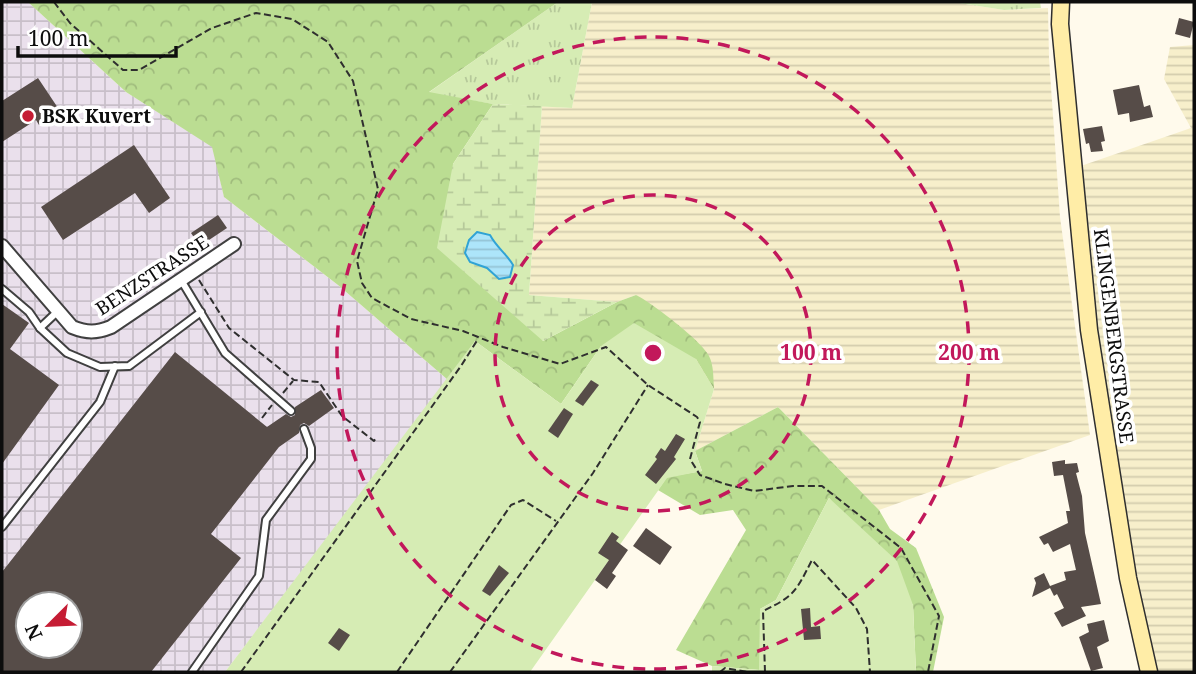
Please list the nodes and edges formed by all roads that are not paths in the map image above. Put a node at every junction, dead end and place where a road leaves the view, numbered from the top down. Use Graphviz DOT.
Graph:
graph roads {
  1 [pos="1061,2"];
  2 [pos="234,244"];
  3 [pos="2,246"];
  4 [pos="181,280"];
  5 [pos="2,289"];
  6 [pos="57,312"];
  7 [pos="201,312"];
  8 [pos="40,328"];
  9 [pos="115,366"];
  10 [pos="291,411"];
  11 [pos="304,429"];
  12 [pos="2,527"];
  13 [pos="192,672"];
  14 [pos="1149,672"];
  1 -- 14 [label="street, KLINGENBERGSTRASSE"];
  2 -- 4 [label="street, BENZSTRASSE"];
  3 -- 6 [label="street, BENZSTRASSE"];
  4 -- 6 [label="street, BENZSTRASSE"];
  4 -- 7 [label="lane"];
  5 -- 8 [label="lane"];
  6 -- 8 [label="lane"];
  7 -- 9 [label="lane"];
  7 -- 10 [label="lane"];
  8 -- 9 [label="lane"];
  9 -- 12 [label="lane"];
  11 -- 13 [label="lane"];
}
